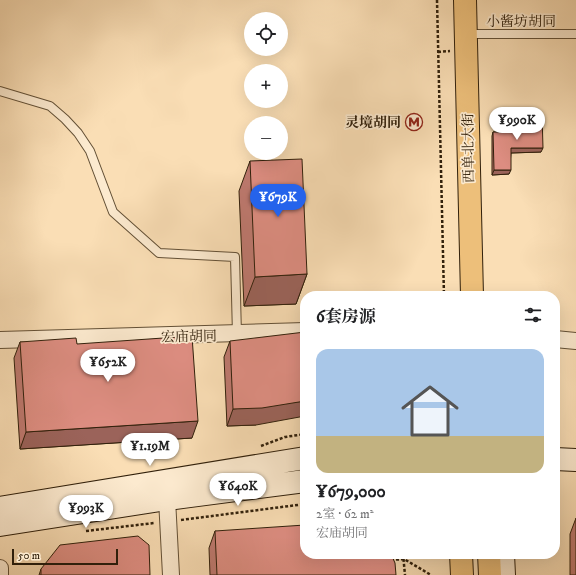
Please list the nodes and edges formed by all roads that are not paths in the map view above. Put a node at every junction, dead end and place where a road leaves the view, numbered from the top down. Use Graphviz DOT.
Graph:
graph roads {
  1 [pos="464,0"];
  2 [pos="466,34"];
  3 [pos="576,34"];
  4 [pos="0,91"];
  5 [pos="472,291"];
  6 [pos="300,332"];
  7 [pos="237,335"];
  8 [pos="560,339"];
  9 [pos="0,340"];
  10 [pos="576,341"];
  11 [pos="300,459"];
  12 [pos="560,459"];
  13 [pos="576,460"];
  14 [pos="300,482"];
  15 [pos="167,499"];
  16 [pos="0,508"];
  17 [pos="0,524"];
  18 [pos="461,559"];
  19 [pos="489,559"];
  20 [pos="503,559"];
  21 [pos="0,568"];
  22 [pos="0,575"];
  23 [pos="171,575"];
  24 [pos="462,575"];
  25 [pos="490,575"];
  26 [pos="504,575"];
  1 -- 2 [label="main road, 西单北大街"];
  2 -- 3 [label="lane, 小酱坊胡同"];
  2 -- 5 [label="main road, 西单北大街"];
  4 -- 7 [label="lane"];
  6 -- 7 [label="street, 宏庙胡同"];
  7 -- 9 [label="street, 宏庙胡同"];
  8 -- 10 [label="street"];
  11 -- 16 [label="main road"];
  12 -- 13 [label="main road"];
  14 -- 15 [label="main road"];
  15 -- 17 [label="main road"];
  15 -- 23 [label="street"];
  18 -- 24 [label="main road"];
  19 -- 25 [label="main road"];
  20 -- 26 [label="main road"];
  21 -- 22 [label="street"];
}
